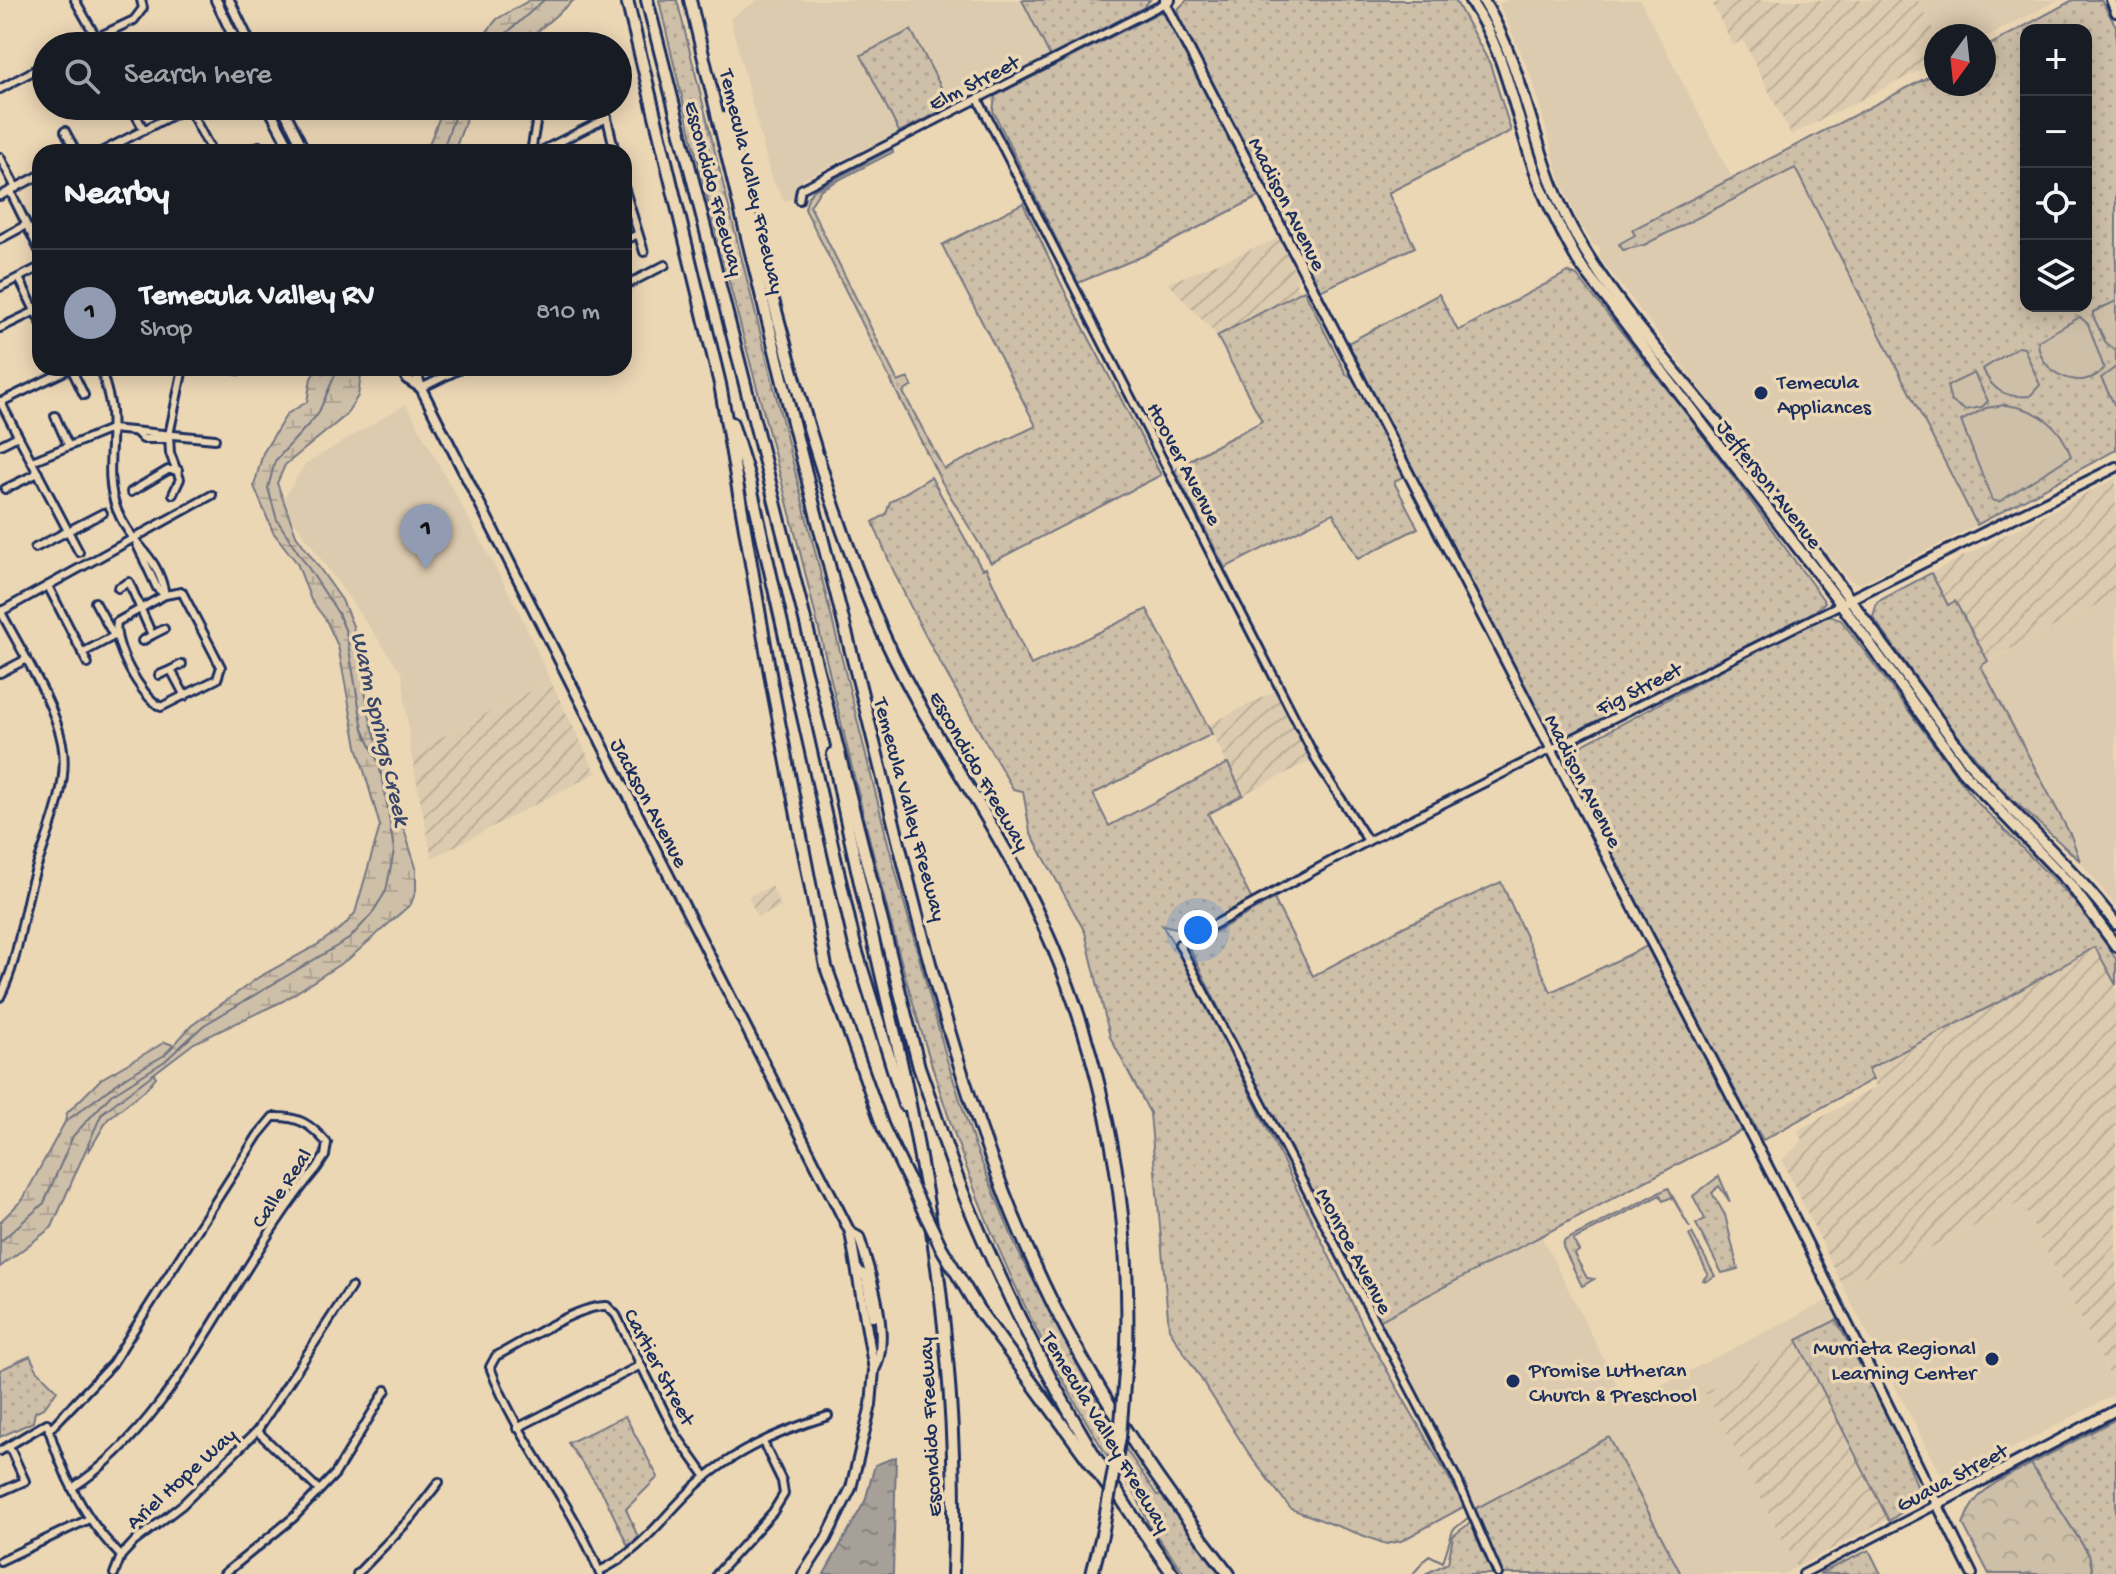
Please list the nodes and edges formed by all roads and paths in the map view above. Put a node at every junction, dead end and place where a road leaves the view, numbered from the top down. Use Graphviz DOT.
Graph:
graph roads {
  1 [pos="75,0"];
  2 [pos="141,0"];
  3 [pos="216,0"];
  4 [pos="229,0"];
  5 [pos="627,0"];
  6 [pos="691,0"];
  7 [pos="1470,0"];
  8 [pos="1483,0"];
  9 [pos="2111,0"];
  10 [pos="1166,1"];
  11 [pos="648,5"];
  12 [pos="2116,12"];
  13 [pos="1487,28"];
  14 [pos="93,32"];
  15 [pos="106,32"];
  16 [pos="231,32"];
  17 [pos="244,32"];
  18 [pos="32,72"];
  19 [pos="1519,72"];
  20 [pos="0,89"];
  21 [pos="978,99"];
  22 [pos="139,120"];
  23 [pos="163,120"];
  24 [pos="196,120"];
  25 [pos="276,120"];
  26 [pos="289,120"];
  27 [pos="537,120"];
  28 [pos="603,120"];
  29 [pos="607,120"];
  30 [pos="290,123"];
  31 [pos="280,128"];
  32 [pos="144,130"];
  33 [pos="65,131"];
  34 [pos="72,144"];
  35 [pos="117,144"];
  36 [pos="208,144"];
  37 [pos="288,144"];
  38 [pos="301,144"];
  39 [pos="532,144"];
  40 [pos="555,144"];
  41 [pos="613,144"];
  42 [pos="0,157"];
  43 [pos="32,179"];
  44 [pos="13,189"];
  45 [pos="0,196"];
  46 [pos="799,200"];
  47 [pos="632,214"];
  48 [pos="32,227"];
  49 [pos="28,228"];
  50 [pos="638,234"];
  51 [pos="32,236"];
  52 [pos="632,237"];
  53 [pos="0,239"];
  54 [pos="644,252"];
  55 [pos="665,265"];
  56 [pos="32,271"];
  57 [pos="19,278"];
  58 [pos="632,282"];
  59 [pos="0,287"];
  60 [pos="32,301"];
  61 [pos="32,312"];
  62 [pos="0,328"];
  63 [pos="58,376"];
  64 [pos="76,376"];
  65 [pos="103,376"];
  66 [pos="181,376"];
  67 [pos="406,376"];
  68 [pos="417,376"];
  69 [pos="446,376"];
  70 [pos="720,384"];
  71 [pos="421,388"];
  72 [pos="1678,392"];
  73 [pos="84,395"];
  74 [pos="0,402"];
  75 [pos="55,416"];
  76 [pos="8,417"];
  77 [pos="0,421"];
  78 [pos="111,429"];
  79 [pos="1724,431"];
  80 [pos="18,436"];
  81 [pos="169,437"];
  82 [pos="215,439"];
  83 [pos="0,445"];
  84 [pos="68,445"];
  85 [pos="32,461"];
  86 [pos="2116,467"];
  87 [pos="178,470"];
  88 [pos="38,473"];
  89 [pos="5,489"];
  90 [pos="131,492"];
  91 [pos="173,494"];
  92 [pos="212,495"];
  93 [pos="103,513"];
  94 [pos="68,530"];
  95 [pos="135,543"];
  96 [pos="35,548"];
  97 [pos="79,552"];
  98 [pos="48,586"];
  99 [pos="118,588"];
  100 [pos="165,595"];
  101 [pos="95,602"];
  102 [pos="1845,602"];
  103 [pos="139,610"];
  104 [pos="0,611"];
  105 [pos="164,629"];
  106 [pos="152,635"];
  107 [pos="114,636"];
  108 [pos="142,641"];
  109 [pos="82,653"];
  110 [pos="25,660"];
  111 [pos="88,664"];
  112 [pos="182,664"];
  113 [pos="817,665"];
  114 [pos="171,670"];
  115 [pos="0,673"];
  116 [pos="159,675"];
  117 [pos="185,696"];
  118 [pos="1550,751"];
  119 [pos="1368,841"];
  120 [pos="2116,924"];
  121 [pos="1179,944"];
  122 [pos="2116,946"];
  123 [pos="0,997"];
  124 [pos="916,1137"];
  125 [pos="850,1232"];
  126 [pos="857,1269"];
  127 [pos="351,1287"];
  128 [pos="880,1340"];
  129 [pos="641,1365"];
  130 [pos="874,1370"];
  131 [pos="386,1390"];
  132 [pos="2116,1410"];
  133 [pos="828,1416"];
  134 [pos="48,1426"];
  135 [pos="517,1428"];
  136 [pos="257,1431"];
  137 [pos="763,1442"];
  138 [pos="9,1446"];
  139 [pos="0,1451"];
  140 [pos="706,1477"];
  141 [pos="439,1482"];
  142 [pos="72,1488"];
  143 [pos="319,1490"];
  144 [pos="0,1492"];
  145 [pos="1936,1505"];
  146 [pos="89,1519"];
  147 [pos="1147,1538"];
  148 [pos="121,1556"];
  149 [pos="0,1561"];
  150 [pos="365,1567"];
  151 [pos="599,1572"];
  152 [pos="114,1574"];
  153 [pos="224,1574"];
  154 [pos="357,1574"];
  155 [pos="371,1574"];
  156 [pos="717,1574"];
  157 [pos="803,1574"];
  158 [pos="953,1574"];
  159 [pos="1092,1574"];
  160 [pos="1173,1574"];
  161 [pos="1229,1574"];
  162 [pos="1498,1574"];
  163 [pos="1803,1574"];
  164 [pos="1972,1574"];
  1 -- 14 [label="street"];
  2 -- 15 [label="street"];
  3 -- 16 [label="street"];
  4 -- 17 [label="street"];
  5 -- 70 [label="highway"];
  6 -- 159 [label="highway, Escondido Freeway, bridge"];
  6 -- 161 [label="highway, Temecula Valley Freeway"];
  7 -- 13 [label="main road, Jefferson Avenue"];
  8 -- 19 [label="main road, Jefferson Avenue"];
  9 -- 12 [label="street"];
  10 -- 21 [label="street, Elm Street"];
  10 -- 118 [label="street, Madison Avenue"];
  11 -- 113 [label="highway, Escondido Freeway"];
  13 -- 19 [label="main road"];
  13 -- 72 [label="main road, Jefferson Avenue"];
  18 -- 20 [label="street"];
  19 -- 79 [label="main road, Jefferson Avenue"];
  21 -- 46 [label="street, Elm Street"];
  21 -- 119 [label="street, Hoover Avenue"];
  22 -- 32 [label="street"];
  23 -- 32 [label="street"];
  24 -- 36 [label="street"];
  25 -- 31 [label="street"];
  26 -- 30 [label="street"];
  27 -- 39 [label="street"];
  28 -- 40 [label="street"];
  29 -- 41 [label="street"];
  30 -- 31 [label="street"];
  30 -- 38 [label="street"];
  31 -- 37 [label="street"];
  32 -- 35 [label="street"];
  33 -- 34 [label="street"];
  42 -- 44 [label="street"];
  43 -- 44 [label="street"];
  44 -- 45 [label="street"];
  44 -- 49 [label="street"];
  47 -- 50 [label="street"];
  48 -- 49 [label="street"];
  49 -- 51 [label="street"];
  49 -- 53 [label="street"];
  50 -- 52 [label="street"];
  50 -- 54 [label="street"];
  55 -- 58 [label="street"];
  56 -- 57 [label="street"];
  57 -- 59 [label="street"];
  57 -- 60 [label="street"];
  61 -- 62 [label="street"];
  63 -- 74 [label="street"];
  64 -- 73 [label="street"];
  65 -- 78 [label="street"];
  66 -- 81 [label="street"];
  67 -- 71 [label="street, Jackson Avenue"];
  68 -- 71 [label="street, Jackson Avenue"];
  69 -- 71 [label="street"];
  70 -- 124 [label="highway"];
  70 -- 147 [label="highway, bridge"];
  71 -- 125 [label="street, Jackson Avenue"];
  72 -- 79 [label="main road"];
  72 -- 102 [label="main road, Jefferson Avenue"];
  74 -- 76 [label="street"];
  75 -- 84 [label="street"];
  76 -- 77 [label="street"];
  76 -- 80 [label="street"];
  78 -- 81 [label="street"];
  78 -- 84 [label="street"];
  78 -- 95 [label="street"];
  79 -- 102 [label="main road, Jefferson Avenue"];
  80 -- 83 [label="street"];
  80 -- 85 [label="street"];
  81 -- 82 [label="street"];
  81 -- 87 [label="street"];
  84 -- 85 [label="street"];
  85 -- 88 [label="street"];
  86 -- 102 [label="street, Fig Street"];
  87 -- 90 [label="street"];
  87 -- 91 [label="street"];
  88 -- 89 [label="street"];
  88 -- 94 [label="street"];
  92 -- 95 [label="street"];
  93 -- 94 [label="street"];
  94 -- 96 [label="street"];
  94 -- 97 [label="street"];
  95 -- 98 [label="street"];
  95 -- 100 [label="street"];
  98 -- 104 [label="street"];
  98 -- 109 [label="street"];
  99 -- 103 [label="street"];
  100 -- 103 [label="street"];
  100 -- 117 [label="street"];
  101 -- 107 [label="street"];
  102 -- 118 [label="street, Fig Street"];
  102 -- 120 [label="main road, Jefferson Avenue"];
  102 -- 122 [label="main road, Jefferson Avenue"];
  103 -- 106 [label="street"];
  103 -- 107 [label="street"];
  104 -- 110 [label="street"];
  105 -- 106 [label="street"];
  106 -- 108 [label="street"];
  107 -- 109 [label="street"];
  107 -- 117 [label="street"];
  109 -- 111 [label="street"];
  110 -- 115 [label="street"];
  110 -- 123 [label="street"];
  112 -- 114 [label="street"];
  113 -- 124 [label="highway"];
  113 -- 147 [label="highway, Temecula Valley Freeway"];
  114 -- 116 [label="street"];
  114 -- 117 [label="street"];
  118 -- 119 [label="street, Fig Street"];
  118 -- 145 [label="street, Madison Avenue"];
  119 -- 121 [label="street, Fig Street"];
  121 -- 162 [label="street, Monroe Avenue"];
  124 -- 158 [label="highway, Escondido Freeway"];
  125 -- 126 [label="street, Jackson Avenue"];
  125 -- 128 [label="street, Jackson Avenue"];
  126 -- 128 [label="street"];
  126 -- 130 [label="street, Jackson Avenue"];
  127 -- 136 [label="street, Ariel Hope Way"];
  128 -- 130 [label="street, Jackson Avenue"];
  129 -- 135 [label="street"];
  129 -- 135 [label="street, Cartier Street"];
  129 -- 140 [label="street, Cartier Street"];
  130 -- 157 [label="street, Jackson Avenue"];
  131 -- 143 [label="street"];
  132 -- 145 [label="street, Guava Street"];
  133 -- 137 [label="street"];
  134 -- 138 [label="street"];
  134 -- 142 [label="street"];
  134 -- 142 [label="street, Calle Real"];
  135 -- 151 [label="street"];
  136 -- 143 [label="street"];
  136 -- 148 [label="street, Ariel Hope Way"];
  137 -- 140 [label="street"];
  137 -- 156 [label="street"];
  138 -- 139 [label="street"];
  138 -- 144 [label="street"];
  140 -- 151 [label="street"];
  141 -- 150 [label="street"];
  142 -- 146 [label="street"];
  143 -- 153 [label="street"];
  145 -- 163 [label="street, Guava Street"];
  145 -- 164 [label="street, Madison Avenue"];
  146 -- 148 [label="street"];
  146 -- 149 [label="street"];
  147 -- 160 [label="highway, Temecula Valley Freeway"];
  148 -- 152 [label="street, Ariel Hope Way"];
  150 -- 154 [label="street"];
  150 -- 155 [label="street"];
}
